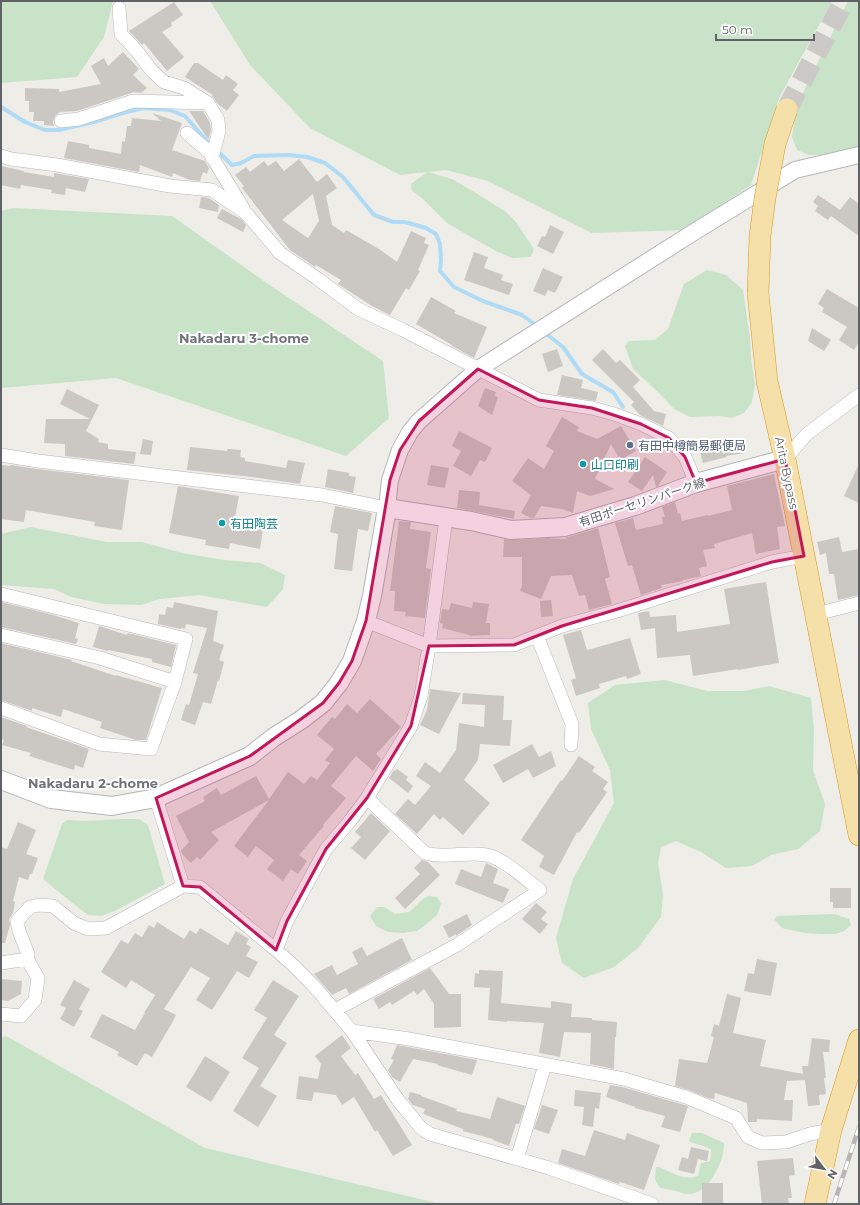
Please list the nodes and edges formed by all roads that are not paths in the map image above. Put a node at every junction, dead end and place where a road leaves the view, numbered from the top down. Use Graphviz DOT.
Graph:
graph roads {
  1 [pos="119,8"];
  2 [pos="208,103"];
  3 [pos="787,109"];
  4 [pos="61,121"];
  5 [pos="187,133"];
  6 [pos="859,155"];
  7 [pos="1,156"];
  8 [pos="212,158"];
  9 [pos="246,213"];
  10 [pos="478,369"];
  11 [pos="859,395"];
  12 [pos="1,455"];
  13 [pos="785,458"];
  14 [pos="696,483"];
  15 [pos="387,508"];
  16 [pos="446,518"];
  17 [pos="804,556"];
  18 [pos="1,594"];
  19 [pos="859,603"];
  20 [pos="816,614"];
  21 [pos="366,622"];
  22 [pos="1,635"];
  23 [pos="537,636"];
  24 [pos="429,646"];
  25 [pos="175,682"];
  26 [pos="1,708"];
  27 [pos="570,745"];
  28 [pos="1,780"];
  29 [pos="156,798"];
  30 [pos="367,798"];
  31 [pos="859,835"];
  32 [pos="183,886"];
  33 [pos="276,950"];
  34 [pos="27,959"];
  35 [pos="1,963"];
  36 [pos="335,1010"];
  37 [pos="1,1014"];
  38 [pos="352,1031"];
  39 [pos="859,1040"];
  40 [pos="545,1065"];
  41 [pos="831,1130"];
  42 [pos="517,1158"];
  43 [pos="652,1204"];
  44 [pos="815,1204"];
  1 -- 2 [label="street"];
  2 -- 4 [label="street"];
  2 -- 8 [label="street"];
  3 -- 13 [label="highway, Arita Bypass, bridge"];
  5 -- 8 [label="street"];
  6 -- 10 [label="street"];
  7 -- 9 [label="street"];
  8 -- 9 [label="street"];
  9 -- 10 [label="street"];
  10 -- 14 [label="street"];
  10 -- 15 [label="street"];
  11 -- 13 [label="street"];
  12 -- 15 [label="street"];
  13 -- 14 [label="main road, 有田ポーセリンパーク線"];
  13 -- 17 [label="highway, Arita Bypass"];
  14 -- 16 [label="main road, 有田ポーセリンパーク線"];
  15 -- 16 [label="main road, 有田ポーセリンパーク線"];
  15 -- 21 [label="main road"];
  16 -- 24 [label="street"];
  17 -- 20 [label="highway, Arita Bypass"];
  17 -- 23 [label="street"];
  18 -- 25 [label="street"];
  19 -- 20 [label="street"];
  20 -- 31 [label="highway, Arita Bypass"];
  21 -- 24 [label="street"];
  21 -- 29 [label="main road"];
  22 -- 25 [label="street"];
  23 -- 24 [label="street"];
  23 -- 27 [label="street"];
  24 -- 30 [label="street"];
  25 -- 26 [label="street"];
  28 -- 29 [label="main road"];
  29 -- 32 [label="street"];
  30 -- 33 [label="street"];
  30 -- 36 [label="street"];
  32 -- 33 [label="street"];
  32 -- 34 [label="street"];
  33 -- 36 [label="street"];
  34 -- 35 [label="street"];
  34 -- 37 [label="street"];
  36 -- 38 [label="street"];
  38 -- 40 [label="street"];
  38 -- 42 [label="street"];
  39 -- 41 [label="highway"];
  40 -- 41 [label="street"];
  40 -- 42 [label="street"];
  41 -- 44 [label="highway"];
  42 -- 43 [label="street"];
}
